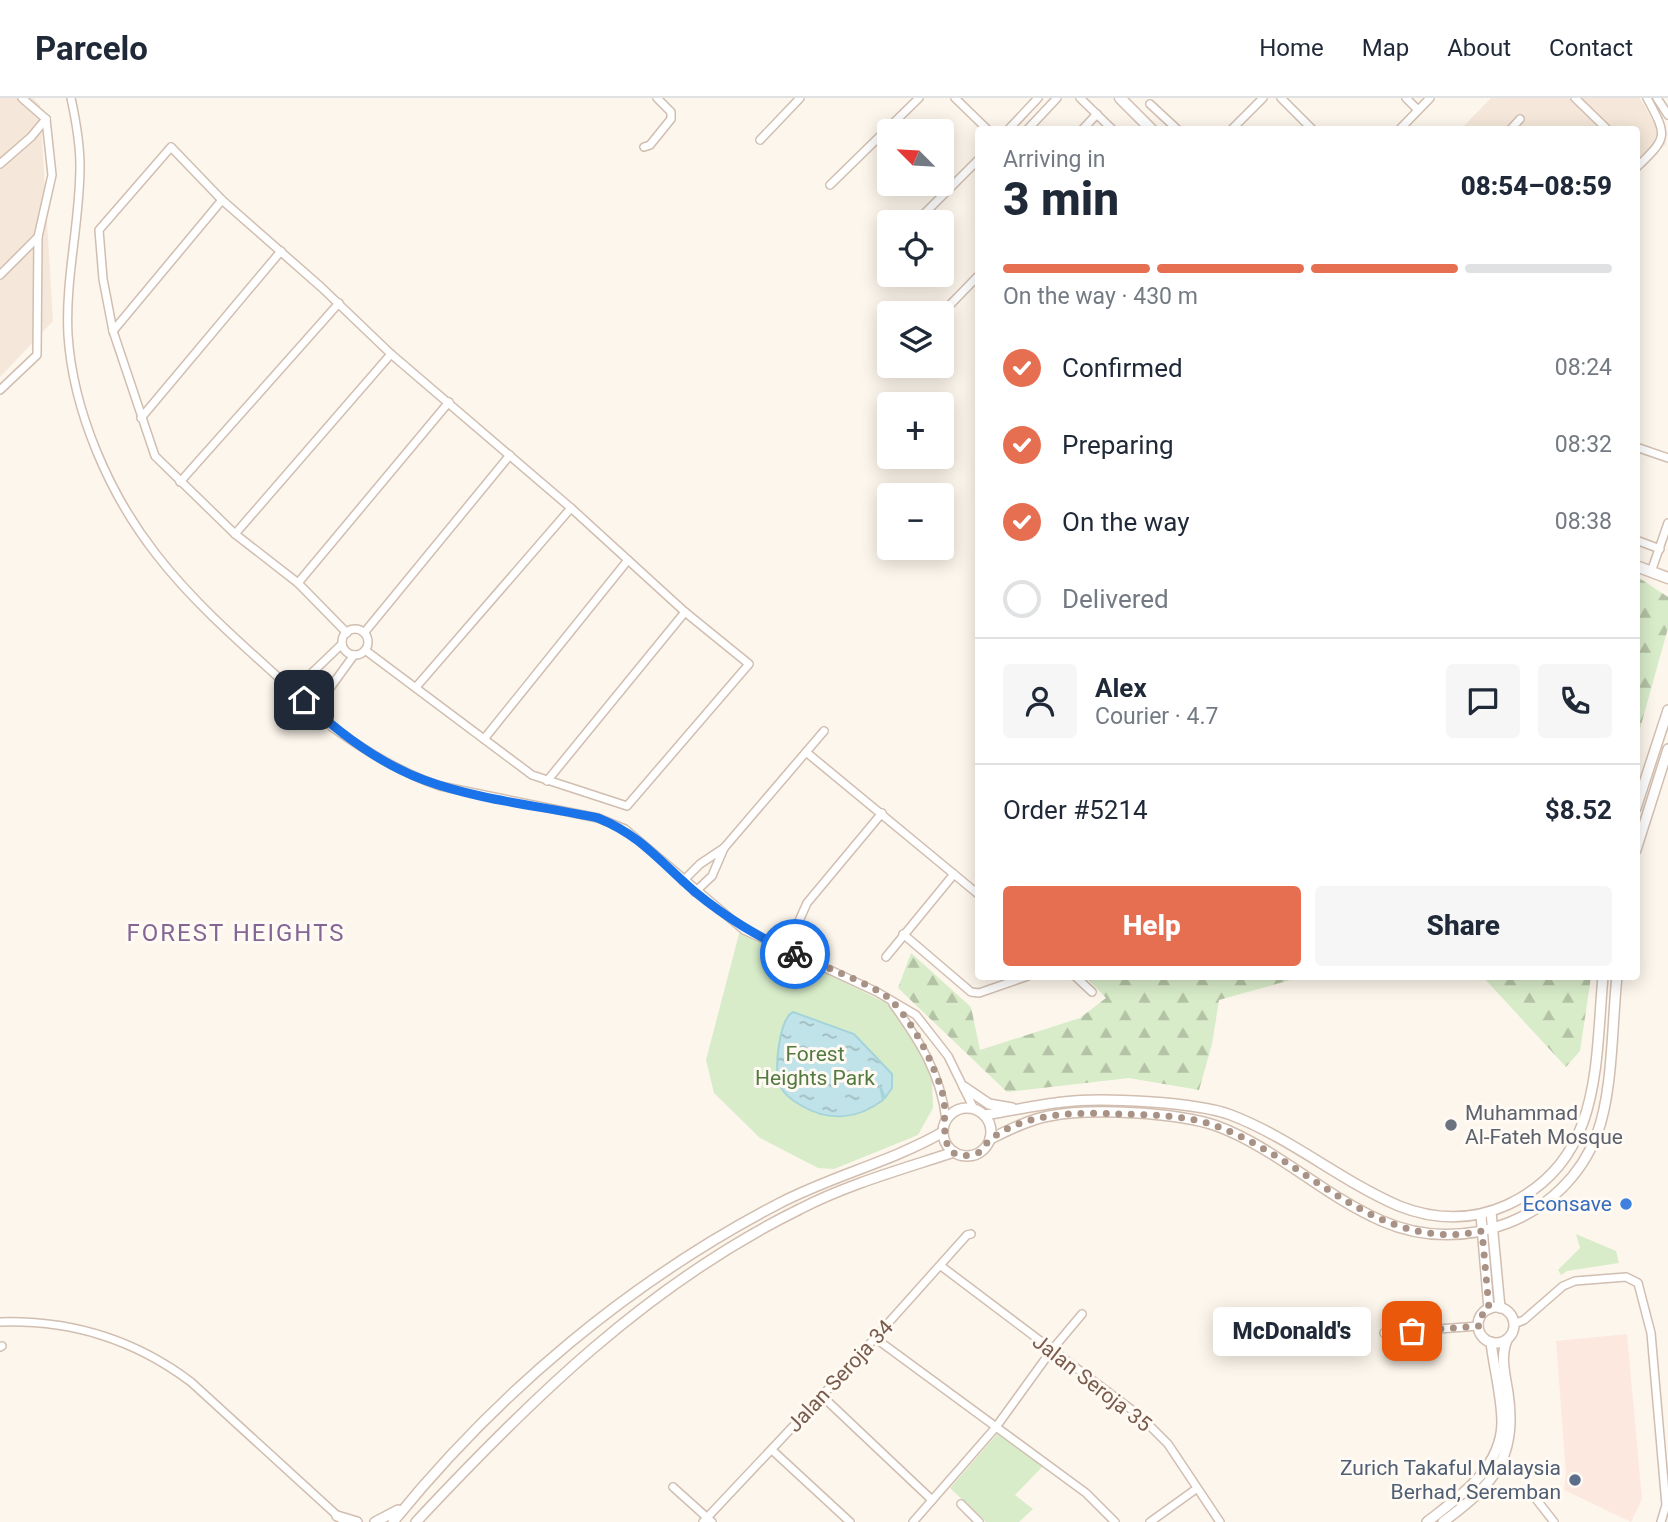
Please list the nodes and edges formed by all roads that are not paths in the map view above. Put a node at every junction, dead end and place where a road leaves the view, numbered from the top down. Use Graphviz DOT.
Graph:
graph roads {
  1 [pos="22,98"];
  2 [pos="71,98"];
  3 [pos="657,98"];
  4 [pos="787,98"];
  5 [pos="800,98"];
  6 [pos="919,98"];
  7 [pos="955,98"];
  8 [pos="1038,98"];
  9 [pos="1057,98"];
  10 [pos="1080,98"];
  11 [pos="1120,98"];
  12 [pos="1263,98"];
  13 [pos="1281,98"];
  14 [pos="1406,98"];
  15 [pos="1430,98"];
  16 [pos="1575,98"];
  17 [pos="1647,98"];
  18 [pos="1657,98"];
  19 [pos="1150,104"];
  20 [pos="794,105"];
  21 [pos="1418,110"];
  22 [pos="1667,111"];
  23 [pos="1097,114"];
  24 [pos="46,119"];
  25 [pos="1520,119"];
  26 [pos="984,126"];
  27 [pos="1012,126"];
  28 [pos="1031,126"];
  29 [pos="1086,126"];
  30 [pos="1109,126"];
  31 [pos="1148,126"];
  32 [pos="1174,126"];
  33 [pos="1235,126"];
  34 [pos="1309,126"];
  35 [pos="1403,126"];
  36 [pos="1514,126"];
  37 [pos="1604,126"];
  38 [pos="760,140"];
  39 [pos="644,147"];
  40 [pos="1640,160"];
  41 [pos="975,163"];
  42 [pos="0,164"];
  43 [pos="830,185"];
  44 [pos="222,200"];
  45 [pos="928,210"];
  46 [pos="37,237"];
  47 [pos="281,251"];
  48 [pos="0,275"];
  49 [pos="975,279"];
  50 [pos="954,301"];
  51 [pos="339,303"];
  52 [pos="113,331"];
  53 [pos="391,354"];
  54 [pos="0,390"];
  55 [pos="449,402"];
  56 [pos="141,418"];
  57 [pos="1640,448"];
  58 [pos="510,455"];
  59 [pos="1668,458"];
  60 [pos="180,482"];
  61 [pos="571,508"];
  62 [pos="1668,523"];
  63 [pos="235,534"];
  64 [pos="1640,542"];
  65 [pos="1660,549"];
  66 [pos="628,560"];
  67 [pos="1640,568"];
  68 [pos="1640,568"];
  69 [pos="1651,572"];
  70 [pos="1668,580"];
  71 [pos="298,583"];
  72 [pos="685,612"];
  73 [pos="346,633"];
  74 [pos="364,633"];
  75 [pos="342,644"];
  76 [pos="365,650"];
  77 [pos="354,655"];
  78 [pos="417,686"];
  79 [pos="294,690"];
  80 [pos="314,710"];
  81 [pos="1668,710"];
  82 [pos="824,731"];
  83 [pos="484,739"];
  84 [pos="1668,749"];
  85 [pos="806,752"];
  86 [pos="547,781"];
  87 [pos="1640,796"];
  88 [pos="881,813"];
  89 [pos="1640,837"];
  90 [pos="724,848"];
  91 [pos="954,874"];
  92 [pos="683,881"];
  93 [pos="695,892"];
  94 [pos="975,892"];
  95 [pos="799,921"];
  96 [pos="903,934"];
  97 [pos="886,957"];
  98 [pos="1016,980"];
  99 [pos="1078,980"];
  100 [pos="1604,980"];
  101 [pos="1616,980"];
  102 [pos="1092,992"];
  103 [pos="891,1000"];
  104 [pos="964,1087"];
  105 [pos="1028,1108"];
  106 [pos="974,1109"];
  107 [pos="984,1115"];
  108 [pos="946,1120"];
  109 [pos="943,1132"];
  110 [pos="990,1139"];
  111 [pos="954,1152"];
  112 [pos="1491,1212"];
  113 [pos="1481,1215"];
  114 [pos="1493,1229"];
  115 [pos="1482,1231"];
  116 [pos="971,1234"];
  117 [pos="941,1266"];
  118 [pos="1500,1308"];
  119 [pos="1489,1309"];
  120 [pos="1082,1314"];
  121 [pos="0,1322"];
  122 [pos="1514,1324"];
  123 [pos="1479,1326"];
  124 [pos="1384,1333"];
  125 [pos="875,1339"];
  126 [pos="1507,1340"];
  127 [pos="1491,1342"];
  128 [pos="1051,1351"];
  129 [pos="822,1396"];
  130 [pos="996,1427"];
  131 [pos="772,1450"];
  132 [pos="1666,1482"];
  133 [pos="673,1487"];
  134 [pos="1196,1489"];
  135 [pos="1536,1499"];
  136 [pos="932,1500"];
  137 [pos="409,1502"];
  138 [pos="961,1504"];
  139 [pos="340,1520"];
  140 [pos="707,1521"];
  141 [pos="357,1522"];
  142 [pos="374,1522"];
  143 [pos="393,1522"];
  144 [pos="416,1522"];
  145 [pos="849,1522"];
  146 [pos="912,1522"];
  147 [pos="979,1522"];
  148 [pos="1115,1522"];
  149 [pos="1150,1522"];
  150 [pos="1220,1522"];
  151 [pos="1427,1522"];
  152 [pos="1443,1522"];
  153 [pos="1554,1522"];
  154 [pos="1661,1522"];
  1 -- 24 [label="street"];
  2 -- 79 [label="street"];
  3 -- 39 [label="street"];
  4 -- 20 [label="street"];
  5 -- 20 [label="street"];
  6 -- 43 [label="street"];
  7 -- 26 [label="street"];
  8 -- 27 [label="street"];
  9 -- 28 [label="street"];
  10 -- 23 [label="street"];
  11 -- 31 [label="main road"];
  12 -- 33 [label="street"];
  13 -- 34 [label="street"];
  14 -- 21 [label="street"];
  15 -- 21 [label="street"];
  16 -- 37 [label="street"];
  17 -- 40 [label="street"];
  18 -- 22 [label="street"];
  19 -- 32 [label="street"];
  20 -- 38 [label="street"];
  21 -- 35 [label="street"];
  23 -- 29 [label="street"];
  23 -- 30 [label="street"];
  24 -- 42 [label="street"];
  24 -- 46 [label="street"];
  25 -- 36 [label="street"];
  41 -- 45 [label="street"];
  44 -- 47 [label="street"];
  44 -- 52 [label="street"];
  44 -- 52 [label="street"];
  46 -- 48 [label="street"];
  46 -- 54 [label="street"];
  47 -- 51 [label="street"];
  47 -- 56 [label="street"];
  49 -- 50 [label="street"];
  51 -- 53 [label="street"];
  51 -- 60 [label="street"];
  52 -- 56 [label="street"];
  53 -- 55 [label="street"];
  53 -- 63 [label="street"];
  55 -- 58 [label="street"];
  55 -- 71 [label="street"];
  56 -- 60 [label="street"];
  57 -- 59 [label="street"];
  58 -- 61 [label="street"];
  58 -- 74 [label="street"];
  60 -- 63 [label="street"];
  61 -- 66 [label="street"];
  61 -- 78 [label="street"];
  62 -- 65 [label="street"];
  63 -- 71 [label="street"];
  64 -- 65 [label="street"];
  65 -- 69 [label="street"];
  66 -- 72 [label="street"];
  66 -- 83 [label="street"];
  67 -- 69 [label="main road"];
  68 -- 70 [label="main road"];
  69 -- 70 [label="main road"];
  71 -- 73 [label="street"];
  72 -- 86 [label="street"];
  72 -- 86 [label="street"];
  73 -- 74 [label="street"];
  73 -- 75 [label="street"];
  74 -- 76 [label="street"];
  75 -- 77 [label="street"];
  75 -- 79 [label="street"];
  76 -- 77 [label="street"];
  76 -- 78 [label="street"];
  77 -- 80 [label="street"];
  78 -- 83 [label="street"];
  79 -- 80 [label="street"];
  80 -- 92 [label="street"];
  81 -- 87 [label="street"];
  82 -- 85 [label="street"];
  83 -- 86 [label="street"];
  84 -- 89 [label="street"];
  85 -- 88 [label="street"];
  85 -- 90 [label="street"];
  88 -- 91 [label="street"];
  88 -- 95 [label="street"];
  90 -- 92 [label="street"];
  90 -- 93 [label="street"];
  91 -- 94 [label="street"];
  91 -- 96 [label="street"];
  92 -- 93 [label="street"];
  93 -- 103 [label="street"];
  96 -- 97 [label="street"];
  96 -- 98 [label="street"];
  99 -- 102 [label="street"];
  100 -- 112 [label="street"];
  101 -- 114 [label="street"];
  103 -- 104 [label="street"];
  103 -- 108 [label="street"];
  104 -- 105 [label="street"];
  104 -- 106 [label="street"];
  105 -- 107 [label="street"];
  105 -- 113 [label="street"];
  106 -- 107 [label="street"];
  106 -- 108 [label="street"];
  107 -- 110 [label="street"];
  108 -- 109 [label="street"];
  109 -- 111 [label="street"];
  109 -- 137 [label="street"];
  110 -- 111 [label="street"];
  110 -- 115 [label="street"];
  111 -- 144 [label="street"];
  112 -- 113 [label="street"];
  112 -- 114 [label="street"];
  113 -- 115 [label="street"];
  114 -- 115 [label="street"];
  114 -- 118 [label="street"];
  115 -- 119 [label="street"];
  116 -- 117 [label="street, Jalan Seroja 34"];
  117 -- 125 [label="street, Jalan Seroja 34"];
  117 -- 128 [label="street, Jalan Seroja 35"];
  118 -- 119 [label="street"];
  118 -- 122 [label="street"];
  119 -- 123 [label="street"];
  120 -- 128 [label="street"];
  121 -- 139 [label="street"];
  122 -- 126 [label="street"];
  122 -- 132 [label="street"];
  123 -- 124 [label="street"];
  123 -- 127 [label="street"];
  125 -- 129 [label="street, Jalan Seroja 34"];
  125 -- 130 [label="street"];
  126 -- 127 [label="street"];
  126 -- 152 [label="street"];
  127 -- 151 [label="street"];
  128 -- 130 [label="street"];
  128 -- 134 [label="street, Jalan Seroja 35"];
  129 -- 131 [label="street, Jalan Seroja 34"];
  129 -- 136 [label="street"];
  130 -- 136 [label="street"];
  130 -- 148 [label="street"];
  131 -- 140 [label="street, Jalan Seroja 34"];
  131 -- 145 [label="street"];
  132 -- 154 [label="street"];
  133 -- 140 [label="street"];
  134 -- 149 [label="street"];
  134 -- 150 [label="street, Jalan Seroja 35"];
  135 -- 153 [label="street"];
  136 -- 146 [label="street"];
  137 -- 142 [label="street"];
  137 -- 143 [label="street"];
  138 -- 147 [label="street"];
  139 -- 141 [label="street"];
}
